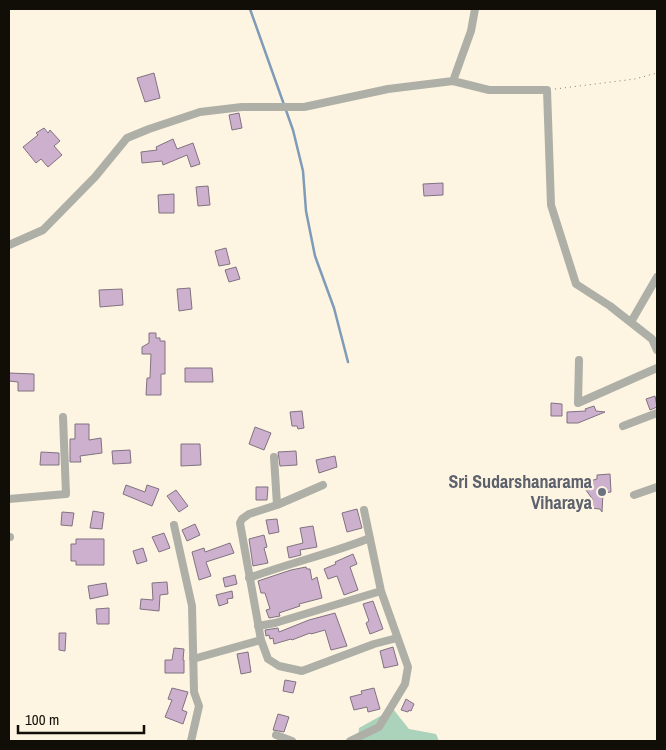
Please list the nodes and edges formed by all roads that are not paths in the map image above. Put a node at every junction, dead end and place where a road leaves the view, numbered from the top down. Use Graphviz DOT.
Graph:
graph roads {
  1 [pos="475,9"];
  2 [pos="453,81"];
  3 [pos="9,245"];
  4 [pos="657,277"];
  5 [pos="631,322"];
  6 [pos="657,350"];
  7 [pos="579,360"];
  8 [pos="657,368"];
  9 [pos="657,413"];
  10 [pos="63,418"];
  11 [pos="623,426"];
  12 [pos="274,457"];
  13 [pos="323,484"];
  14 [pos="657,487"];
  15 [pos="634,495"];
  16 [pos="9,499"];
  17 [pos="277,505"];
  18 [pos="364,510"];
  19 [pos="174,524"];
  20 [pos="370,538"];
  21 [pos="249,578"];
  22 [pos="381,591"];
  23 [pos="258,626"];
  24 [pos="398,638"];
  25 [pos="261,640"];
  26 [pos="193,658"];
  27 [pos="276,736"];
  28 [pos="192,741"];
  29 [pos="292,741"];
  30 [pos="350,741"];
  1 -- 2 [label="street"];
  2 -- 3 [label="street"];
  2 -- 5 [label="street"];
  4 -- 5 [label="street"];
  5 -- 6 [label="street"];
  7 -- 8 [label="street"];
  9 -- 11 [label="street"];
  10 -- 16 [label="street"];
  12 -- 17 [label="street"];
  13 -- 17 [label="street"];
  14 -- 15 [label="street"];
  17 -- 21 [label="street"];
  18 -- 20 [label="street"];
  19 -- 26 [label="street"];
  20 -- 21 [label="street"];
  20 -- 22 [label="street"];
  21 -- 23 [label="street"];
  22 -- 23 [label="street"];
  22 -- 24 [label="street"];
  23 -- 25 [label="street"];
  24 -- 25 [label="street"];
  24 -- 30 [label="street"];
  25 -- 26 [label="street"];
  26 -- 28 [label="street"];
  27 -- 29 [label="street"];
}
